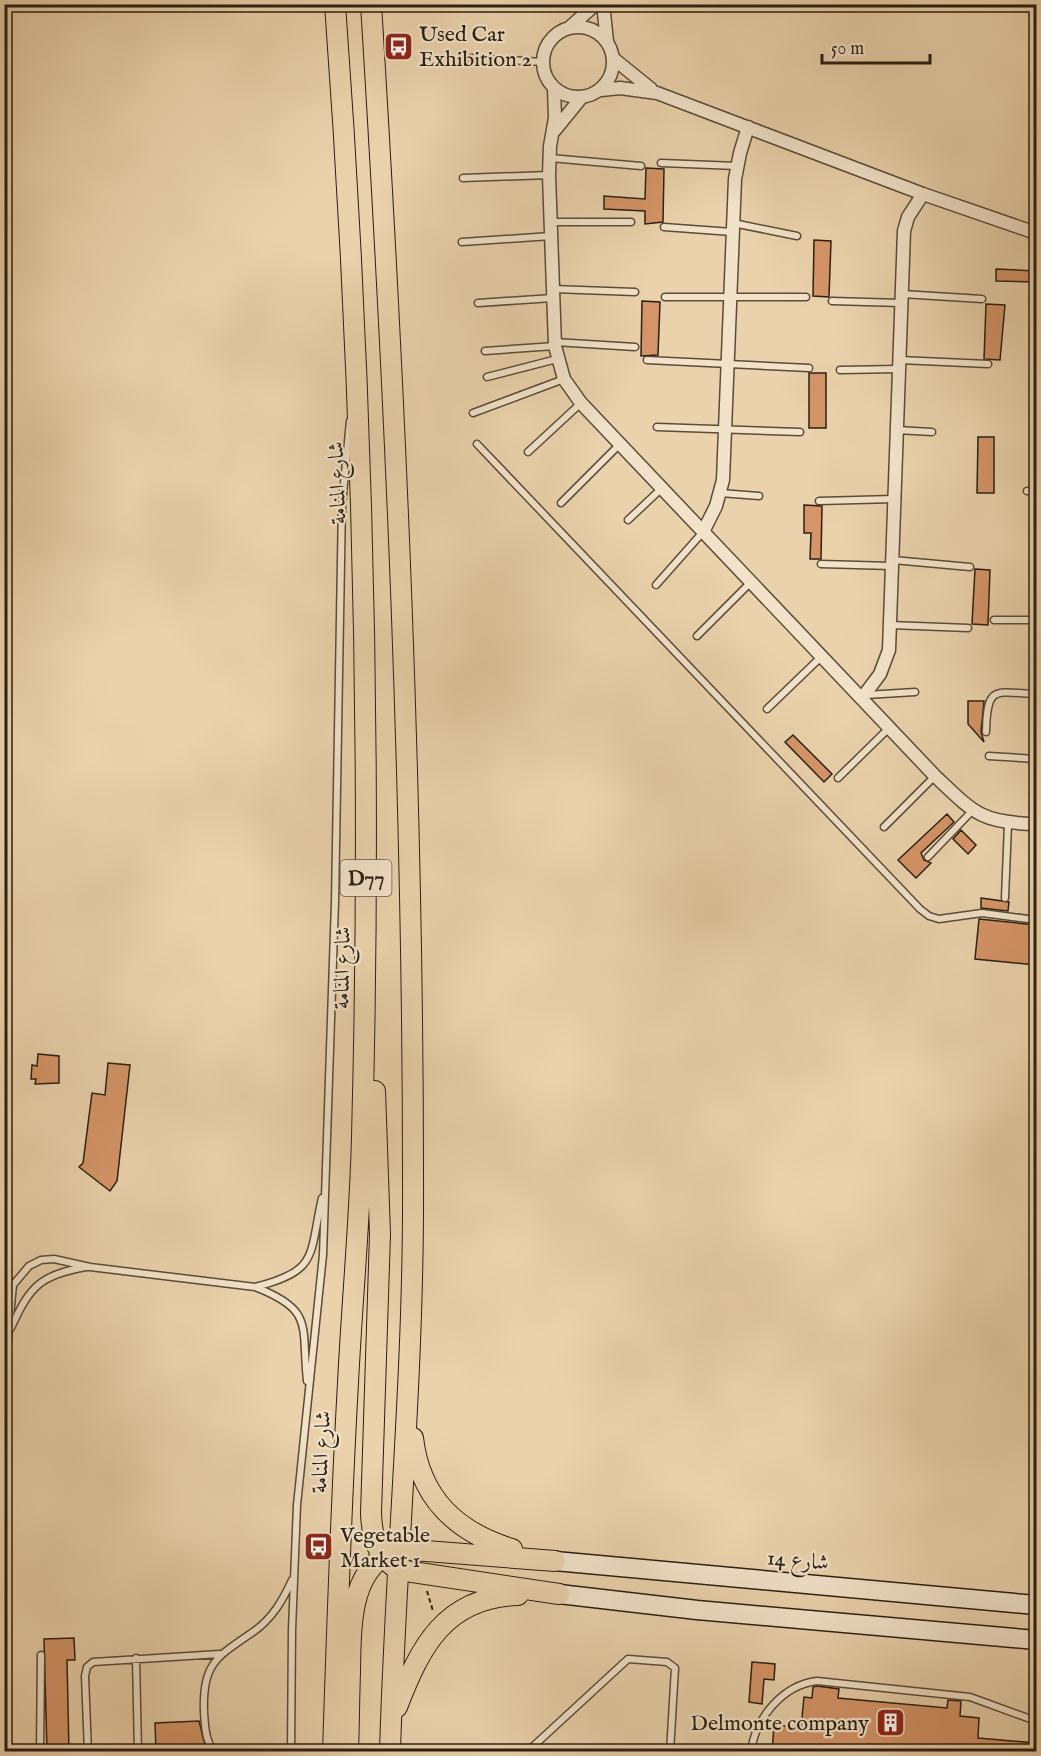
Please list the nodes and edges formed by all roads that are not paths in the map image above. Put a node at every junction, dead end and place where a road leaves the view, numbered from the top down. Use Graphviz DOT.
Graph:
graph roads {
  1 [pos="335,4"];
  2 [pos="371,4"];
  3 [pos="596,4"];
  4 [pos="603,4"];
  5 [pos="569,28"];
  6 [pos="608,42"];
  7 [pos="471,58"];
  8 [pos="614,59"];
  9 [pos="543,62"];
  10 [pos="554,88"];
  11 [pos="601,90"];
  12 [pos="657,93"];
  13 [pos="581,98"];
  14 [pos="748,127"];
  15 [pos="553,133"];
  16 [pos="549,158"];
  17 [pos="661,163"];
  18 [pos="641,166"];
  19 [pos="737,166"];
  20 [pos="549,175"];
  21 [pos="463,178"];
  22 [pos="923,194"];
  23 [pos="551,222"];
  24 [pos="631,222"];
  25 [pos="664,227"];
  26 [pos="733,227"];
  27 [pos="1036,233"];
  28 [pos="551,236"];
  29 [pos="797,236"];
  30 [pos="462,242"];
  31 [pos="635,292"];
  32 [pos="553,293"];
  33 [pos="665,297"];
  34 [pos="730,297"];
  35 [pos="806,297"];
  36 [pos="902,298"];
  37 [pos="982,299"];
  38 [pos="831,301"];
  39 [pos="478,303"];
  40 [pos="555,344"];
  41 [pos="635,347"];
  42 [pos="485,351"];
  43 [pos="557,359"];
  44 [pos="647,360"];
  45 [pos="728,364"];
  46 [pos="899,364"];
  47 [pos="988,364"];
  48 [pos="809,368"];
  49 [pos="840,370"];
  50 [pos="487,378"];
  51 [pos="564,379"];
  52 [pos="357,391"];
  53 [pos="581,403"];
  54 [pos="473,413"];
  55 [pos="657,427"];
  56 [pos="725,429"];
  57 [pos="897,430"];
  58 [pos="800,432"];
  59 [pos="932,432"];
  60 [pos="477,444"];
  61 [pos="620,444"];
  62 [pos="528,452"];
  63 [pos="662,488"];
  64 [pos="1027,491"];
  65 [pos="1036,492"];
  66 [pos="720,493"];
  67 [pos="759,496"];
  68 [pos="895,499"];
  69 [pos="819,501"];
  70 [pos="561,502"];
  71 [pos="628,520"];
  72 [pos="703,532"];
  73 [pos="892,563"];
  74 [pos="821,564"];
  75 [pos="970,567"];
  76 [pos="751,582"];
  77 [pos="656,585"];
  78 [pos="994,620"];
  79 [pos="1036,620"];
  80 [pos="890,625"];
  81 [pos="968,628"];
  82 [pos="696,636"];
  83 [pos="822,656"];
  84 [pos="915,692"];
  85 [pos="1036,694"];
  86 [pos="864,697"];
  87 [pos="767,709"];
  88 [pos="889,728"];
  89 [pos="986,732"];
  90 [pos="989,756"];
  91 [pos="1036,759"];
  92 [pos="935,776"];
  93 [pos="838,778"];
  94 [pos="972,811"];
  95 [pos="1036,816"];
  96 [pos="1013,824"];
  97 [pos="1036,824"];
  98 [pos="884,827"];
  99 [pos="928,857"];
  100 [pos="1005,898"];
  101 [pos="1036,921"];
  102 [pos="365,1002"];
  103 [pos="325,1187"];
  104 [pos="90,1267"];
  105 [pos="255,1287"];
  106 [pos="11,1329"];
  107 [pos="410,1361"];
  108 [pos="4,1378"];
  109 [pos="308,1391"];
  110 [pos="391,1553"];
  111 [pos="555,1561"];
  112 [pos="399,1570"];
  113 [pos="294,1574"];
  114 [pos="559,1594"];
  115 [pos="1036,1605"];
  116 [pos="1036,1640"];
  117 [pos="220,1654"];
  118 [pos="41,1655"];
  119 [pos="136,1658"];
  120 [pos="1036,1721"];
  121 [pos="391,1724"];
  122 [pos="538,1742"];
  123 [pos="40,1752"];
  124 [pos="88,1752"];
  125 [pos="138,1752"];
  126 [pos="214,1752"];
  127 [pos="291,1752"];
  128 [pos="333,1752"];
  129 [pos="348,1752"];
  130 [pos="390,1752"];
  131 [pos="527,1752"];
  132 [pos="537,1752"];
  133 [pos="670,1752"];
  134 [pos="751,1752"];
  1 -- 52 [label="main road, شارع المنامة / D77"];
  2 -- 107 [label="main road, D77"];
  3 -- 5 [label="street"];
  4 -- 6 [label="street"];
  5 -- 6 [label="street"];
  5 -- 9 [label="street"];
  6 -- 8 [label="street"];
  7 -- 9 [label="lane"];
  8 -- 11 [label="street"];
  8 -- 12 [label="street"];
  9 -- 10 [label="street"];
  10 -- 13 [label="street"];
  10 -- 15 [label="street"];
  11 -- 12 [label="street"];
  11 -- 13 [label="street"];
  12 -- 14 [label="street"];
  13 -- 15 [label="street"];
  14 -- 19 [label="street"];
  14 -- 22 [label="street"];
  15 -- 16 [label="street"];
  16 -- 18 [label="lane"];
  16 -- 20 [label="street"];
  17 -- 19 [label="lane"];
  19 -- 26 [label="street"];
  20 -- 21 [label="lane"];
  20 -- 23 [label="street"];
  22 -- 27 [label="street"];
  22 -- 36 [label="street"];
  23 -- 24 [label="lane"];
  23 -- 28 [label="street"];
  25 -- 26 [label="lane"];
  26 -- 29 [label="lane"];
  26 -- 34 [label="street"];
  28 -- 30 [label="lane"];
  28 -- 32 [label="street"];
  31 -- 32 [label="lane"];
  32 -- 39 [label="lane"];
  32 -- 40 [label="street"];
  33 -- 34 [label="lane"];
  34 -- 35 [label="lane"];
  34 -- 45 [label="street"];
  36 -- 37 [label="lane"];
  36 -- 38 [label="lane"];
  36 -- 46 [label="street"];
  40 -- 41 [label="lane"];
  40 -- 42 [label="lane"];
  40 -- 43 [label="street"];
  43 -- 50 [label="lane"];
  43 -- 51 [label="street"];
  44 -- 45 [label="lane"];
  45 -- 48 [label="lane"];
  45 -- 56 [label="street"];
  46 -- 47 [label="lane"];
  46 -- 49 [label="lane"];
  46 -- 57 [label="street"];
  51 -- 53 [label="street"];
  51 -- 54 [label="lane"];
  52 -- 102 [label="main road, شارع المنامة / D77"];
  52 -- 103 [label="lane"];
  53 -- 61 [label="street"];
  53 -- 62 [label="lane"];
  55 -- 56 [label="lane"];
  56 -- 58 [label="lane"];
  56 -- 66 [label="street"];
  57 -- 59 [label="lane"];
  57 -- 68 [label="street"];
  60 -- 101 [label="lane"];
  61 -- 63 [label="street"];
  61 -- 70 [label="lane"];
  63 -- 71 [label="lane"];
  63 -- 72 [label="street"];
  64 -- 65 [label="lane"];
  66 -- 67 [label="lane"];
  66 -- 72 [label="street"];
  68 -- 69 [label="lane"];
  68 -- 73 [label="street"];
  72 -- 76 [label="street"];
  72 -- 77 [label="lane"];
  73 -- 74 [label="lane"];
  73 -- 75 [label="lane"];
  73 -- 80 [label="street"];
  76 -- 82 [label="lane"];
  76 -- 83 [label="street"];
  78 -- 79 [label="lane"];
  80 -- 81 [label="lane"];
  80 -- 86 [label="street"];
  83 -- 86 [label="street"];
  83 -- 87 [label="lane"];
  84 -- 86 [label="lane"];
  85 -- 89 [label="lane"];
  86 -- 88 [label="street"];
  88 -- 92 [label="street"];
  88 -- 93 [label="lane"];
  90 -- 91 [label="lane"];
  92 -- 94 [label="street"];
  92 -- 98 [label="lane"];
  94 -- 96 [label="street"];
  94 -- 99 [label="lane"];
  95 -- 96 [label="street"];
  96 -- 97 [label="street"];
  96 -- 100 [label="lane"];
  102 -- 110 [label="main road"];
  102 -- 128 [label="main road, شارع المنامة / D77"];
  103 -- 105 [label="lane"];
  103 -- 109 [label="lane"];
  104 -- 105 [label="lane"];
  104 -- 106 [label="lane"];
  104 -- 106 [label="lane"];
  105 -- 109 [label="lane"];
  106 -- 108 [label="lane"];
  107 -- 110 [label="main road, D77"];
  107 -- 111 [label="main road"];
  109 -- 113 [label="lane"];
  110 -- 111 [label="main road"];
  110 -- 112 [label="main road, D77"];
  110 -- 129 [label="main road"];
  111 -- 115 [label="main road, شارع 14"];
  112 -- 114 [label="main road"];
  112 -- 121 [label="main road, D77"];
  113 -- 117 [label="lane"];
  113 -- 127 [label="lane"];
  114 -- 116 [label="main road"];
  114 -- 121 [label="main road"];
  117 -- 119 [label="lane"];
  117 -- 126 [label="lane"];
  118 -- 123 [label="lane"];
  119 -- 124 [label="lane"];
  119 -- 125 [label="lane"];
  120 -- 134 [label="lane"];
  121 -- 130 [label="main road, D77"];
  122 -- 131 [label="lane"];
  122 -- 132 [label="lane"];
  122 -- 133 [label="lane"];
}
